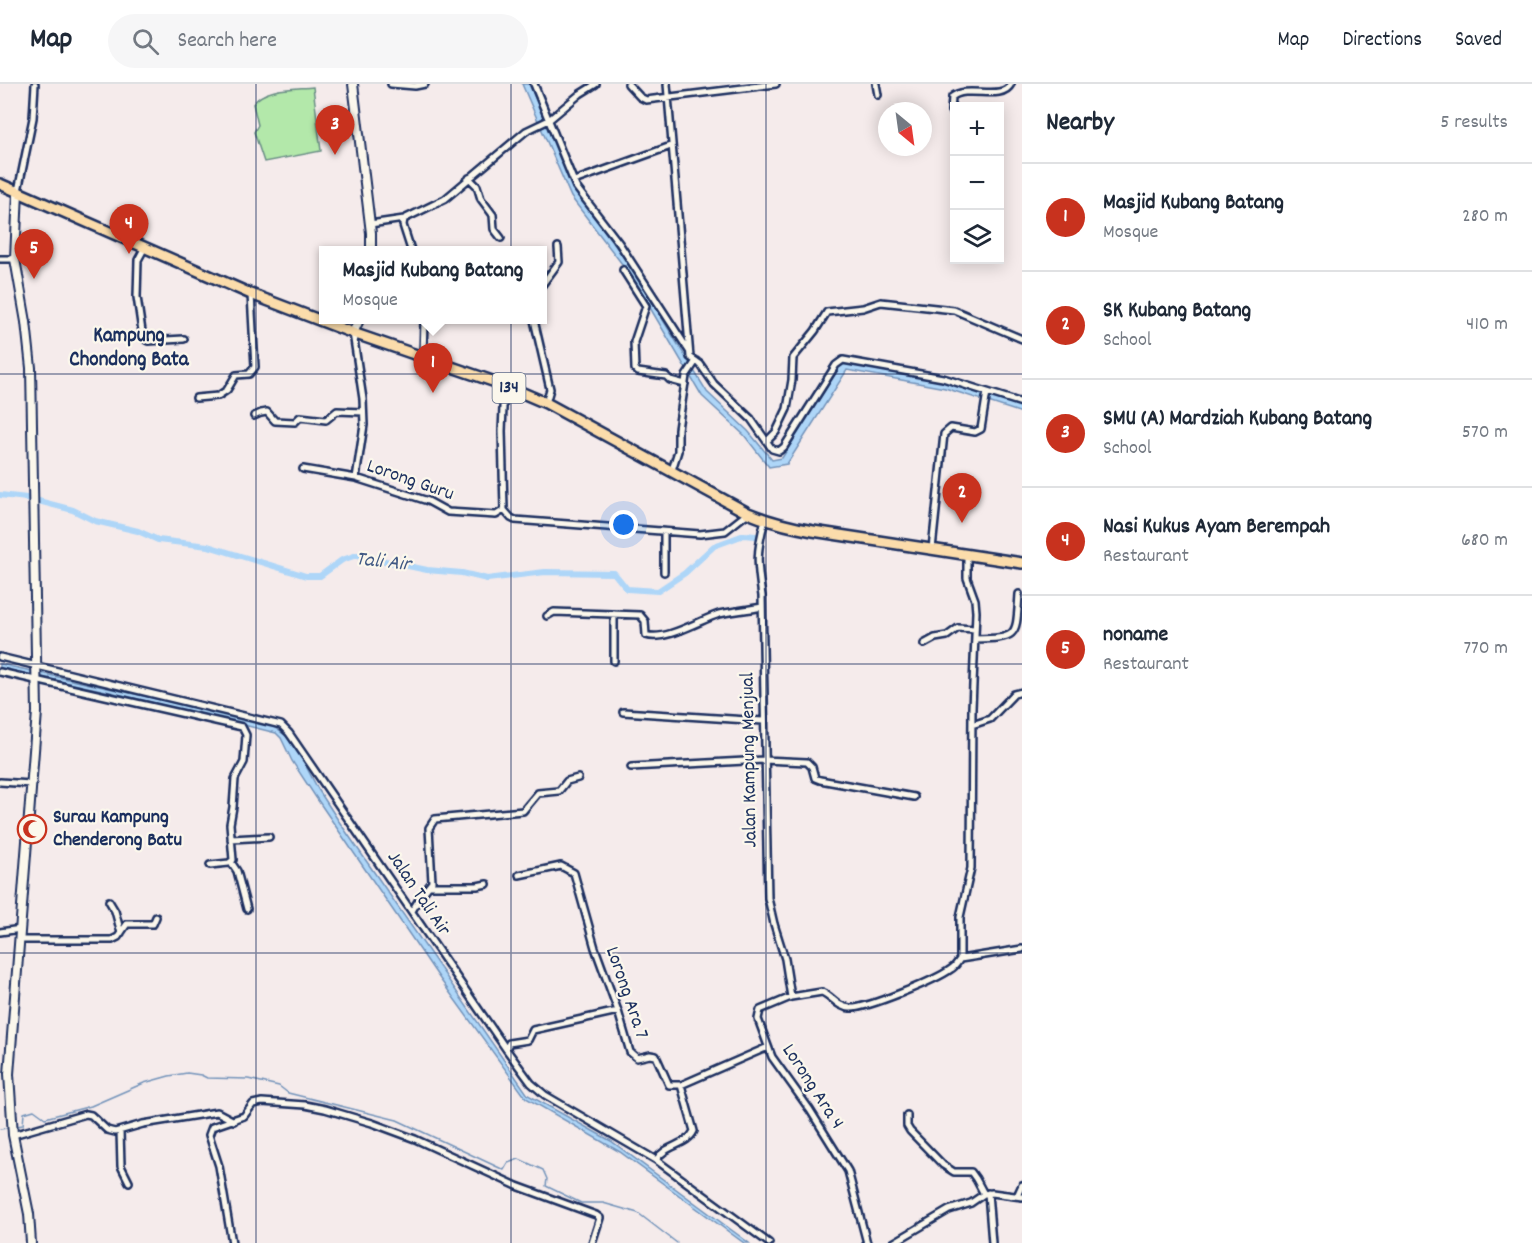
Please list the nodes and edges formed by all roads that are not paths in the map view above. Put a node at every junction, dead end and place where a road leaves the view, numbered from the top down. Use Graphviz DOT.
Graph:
graph roads {
  1 [pos="35,84"];
  2 [pos="353,84"];
  3 [pos="391,84"];
  4 [pos="425,84"];
  5 [pos="534,84"];
  6 [pos="596,84"];
  7 [pos="628,84"];
  8 [pos="667,84"];
  9 [pos="776,84"];
  10 [pos="876,84"];
  11 [pos="1011,84"];
  12 [pos="878,95"];
  13 [pos="668,98"];
  14 [pos="952,102"];
  15 [pos="548,121"];
  16 [pos="671,147"];
  17 [pos="469,178"];
  18 [pos="574,181"];
  19 [pos="0,184"];
  20 [pos="18,191"];
  21 [pos="404,219"];
  22 [pos="370,224"];
  23 [pos="501,238"];
  24 [pos="371,246"];
  25 [pos="410,246"];
  26 [pos="145,247"];
  27 [pos="558,247"];
  28 [pos="0,259"];
  29 [pos="15,259"];
  30 [pos="623,270"];
  31 [pos="547,279"];
  32 [pos="251,294"];
  33 [pos="319,320"];
  34 [pos="329,324"];
  35 [pos="357,324"];
  36 [pos="424,324"];
  37 [pos="535,324"];
  38 [pos="353,333"];
  39 [pos="184,339"];
  40 [pos="1022,339"];
  41 [pos="690,352"];
  42 [pos="423,358"];
  43 [pos="694,363"];
  44 [pos="685,384"];
  45 [pos="504,385"];
  46 [pos="987,393"];
  47 [pos="196,398"];
  48 [pos="546,403"];
  49 [pos="1022,403"];
  50 [pos="363,412"];
  51 [pos="254,416"];
  52 [pos="767,441"];
  53 [pos="303,469"];
  54 [pos="672,471"];
  55 [pos="356,478"];
  56 [pos="504,510"];
  57 [pos="748,513"];
  58 [pos="765,520"];
  59 [pos="664,532"];
  60 [pos="932,549"];
  61 [pos="967,554"];
  62 [pos="1022,562"];
  63 [pos="664,572"];
  64 [pos="1019,594"];
  65 [pos="762,608"];
  66 [pos="614,614"];
  67 [pos="547,616"];
  68 [pos="975,629"];
  69 [pos="975,639"];
  70 [pos="924,644"];
  71 [pos="0,657"];
  72 [pos="614,661"];
  73 [pos="37,666"];
  74 [pos="0,672"];
  75 [pos="37,680"];
  76 [pos="1022,692"];
  77 [pos="623,712"];
  78 [pos="763,721"];
  79 [pos="972,725"];
  80 [pos="764,760"];
  81 [pos="631,767"];
  82 [pos="578,778"];
  83 [pos="0,782"];
  84 [pos="31,784"];
  85 [pos="914,797"];
  86 [pos="269,837"];
  87 [pos="231,839"];
  88 [pos="231,862"];
  89 [pos="210,865"];
  90 [pos="519,875"];
  91 [pos="487,884"];
  92 [pos="429,886"];
  93 [pos="108,902"];
  94 [pos="247,909"];
  95 [pos="412,911"];
  96 [pos="156,917"];
  97 [pos="21,929"];
  98 [pos="0,932"];
  99 [pos="120,933"];
  100 [pos="20,940"];
  101 [pos="1022,949"];
  102 [pos="960,959"];
  103 [pos="791,997"];
  104 [pos="618,1011"];
  105 [pos="768,1047"];
  106 [pos="506,1049"];
  107 [pos="4,1075"];
  108 [pos="681,1085"];
  109 [pos="907,1115"];
  110 [pos="234,1121"];
  111 [pos="120,1131"];
  112 [pos="13,1135"];
  113 [pos="656,1160"];
  114 [pos="129,1182"];
  115 [pos="1022,1185"];
  116 [pos="986,1194"];
  117 [pos="1020,1197"];
  118 [pos="31,1243"];
  119 [pos="232,1243"];
  120 [pos="591,1243"];
  121 [pos="769,1243"];
  122 [pos="867,1243"];
  123 [pos="893,1243"];
  124 [pos="992,1243"];
  1 -- 20 [label="street"];
  2 -- 22 [label="street"];
  3 -- 4 [label="street"];
  5 -- 15 [label="street"];
  6 -- 15 [label="street"];
  7 -- 13 [label="street"];
  8 -- 13 [label="street"];
  9 -- 13 [label="street"];
  10 -- 12 [label="street"];
  11 -- 14 [label="street"];
  13 -- 16 [label="street"];
  15 -- 17 [label="street"];
  15 -- 18 [label="street"];
  16 -- 18 [label="street"];
  16 -- 41 [label="street"];
  17 -- 21 [label="street"];
  17 -- 23 [label="street"];
  18 -- 41 [label="street"];
  19 -- 20 [label="main road, 134"];
  20 -- 26 [label="main road, 134"];
  20 -- 29 [label="street"];
  21 -- 22 [label="street"];
  21 -- 25 [label="street"];
  22 -- 24 [label="street"];
  26 -- 32 [label="main road, 134"];
  26 -- 39 [label="street"];
  27 -- 31 [label="street"];
  28 -- 29 [label="street"];
  29 -- 73 [label="street"];
  30 -- 44 [label="street"];
  32 -- 33 [label="main road, 134"];
  32 -- 47 [label="street"];
  34 -- 38 [label="main road, 134"];
  35 -- 38 [label="street"];
  36 -- 42 [label="street"];
  37 -- 48 [label="street"];
  38 -- 42 [label="main road, 134"];
  38 -- 50 [label="street"];
  40 -- 52 [label="street"];
  41 -- 43 [label="street"];
  42 -- 45 [label="main road, 134"];
  43 -- 44 [label="street"];
  43 -- 52 [label="street"];
  44 -- 54 [label="street"];
  45 -- 48 [label="main road, 134"];
  45 -- 56 [label="street"];
  46 -- 49 [label="street"];
  46 -- 52 [label="street"];
  46 -- 60 [label="street"];
  48 -- 54 [label="main road, 134"];
  50 -- 51 [label="street"];
  50 -- 55 [label="street"];
  53 -- 55 [label="street, Lorong Guru"];
  54 -- 57 [label="main road, 134"];
  55 -- 56 [label="street, Lorong Guru"];
  56 -- 59 [label="street"];
  57 -- 58 [label="main road, 134"];
  57 -- 59 [label="street"];
  58 -- 60 [label="main road, 134"];
  58 -- 65 [label="street, Jalan Kampung Menjual"];
  59 -- 63 [label="street"];
  60 -- 61 [label="main road, 134"];
  61 -- 62 [label="main road, 134"];
  61 -- 68 [label="street"];
  64 -- 69 [label="street"];
  65 -- 66 [label="street"];
  65 -- 78 [label="street, Jalan Kampung Menjual"];
  66 -- 67 [label="street"];
  66 -- 72 [label="street"];
  68 -- 69 [label="street"];
  68 -- 70 [label="street"];
  69 -- 79 [label="street"];
  71 -- 73 [label="street, Jalan Tali Air"];
  73 -- 75 [label="street"];
  73 -- 95 [label="street, Jalan Tali Air"];
  74 -- 75 [label="street"];
  75 -- 84 [label="street"];
  75 -- 87 [label="street"];
  76 -- 79 [label="street"];
  77 -- 78 [label="street"];
  78 -- 80 [label="street, Jalan Kampung Menjual"];
  79 -- 102 [label="street"];
  80 -- 81 [label="street"];
  80 -- 85 [label="street"];
  80 -- 103 [label="street, Jalan Kampung Menjual"];
  82 -- 92 [label="street"];
  83 -- 84 [label="street"];
  84 -- 97 [label="street"];
  86 -- 87 [label="street"];
  87 -- 88 [label="street"];
  88 -- 89 [label="street"];
  88 -- 94 [label="street"];
  90 -- 104 [label="street, Lorong Ara 7"];
  91 -- 92 [label="street"];
  92 -- 95 [label="street"];
  93 -- 99 [label="street"];
  95 -- 106 [label="street, Jalan Tali Air"];
  96 -- 99 [label="street"];
  97 -- 98 [label="street"];
  97 -- 100 [label="street"];
  99 -- 100 [label="street"];
  100 -- 107 [label="street"];
  101 -- 102 [label="street, Lorong Ara 4"];
  102 -- 103 [label="street, Lorong Ara 4"];
  103 -- 105 [label="street, Lorong Ara 4"];
  104 -- 106 [label="street"];
  104 -- 108 [label="street, Lorong Ara 7"];
  105 -- 108 [label="street"];
  105 -- 122 [label="street, Lorong Ara 4"];
  106 -- 113 [label="street, Jalan Tali Air"];
  107 -- 112 [label="street"];
  108 -- 113 [label="street"];
  109 -- 116 [label="street"];
  110 -- 111 [label="street"];
  110 -- 119 [label="street"];
  110 -- 120 [label="street"];
  111 -- 112 [label="street"];
  111 -- 114 [label="street"];
  112 -- 118 [label="street"];
  113 -- 121 [label="street, Jalan Tali Air"];
  115 -- 117 [label="street"];
  116 -- 117 [label="street"];
  116 -- 123 [label="street"];
  116 -- 124 [label="street"];
}
